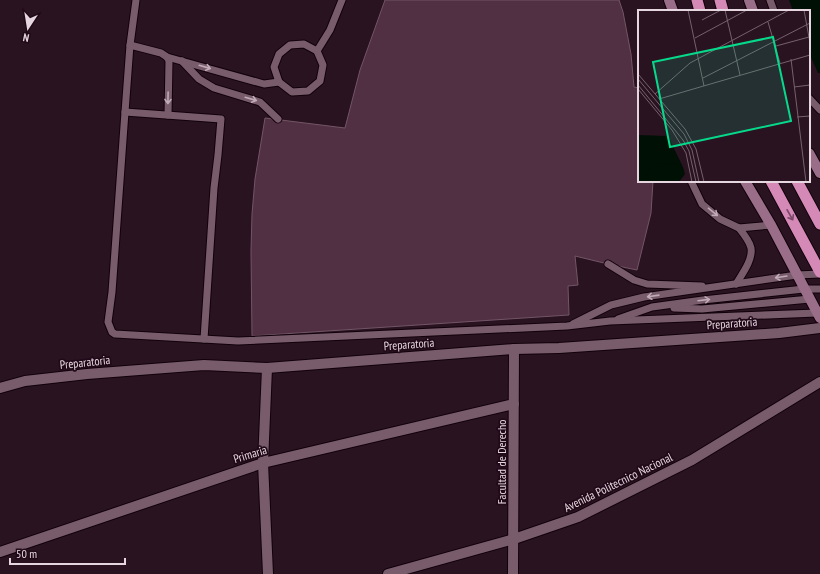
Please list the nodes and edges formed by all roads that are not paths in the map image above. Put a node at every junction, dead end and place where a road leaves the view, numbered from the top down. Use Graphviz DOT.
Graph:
graph roads {
  1 [pos="136,0"];
  2 [pos="342,0"];
  3 [pos="669,0"];
  4 [pos="697,0"];
  5 [pos="720,0"];
  6 [pos="749,0"];
  7 [pos="770,0"];
  8 [pos="673,10"];
  9 [pos="700,10"];
  10 [pos="723,10"];
  11 [pos="753,10"];
  12 [pos="774,10"];
  13 [pos="130,44"];
  14 [pos="317,51"];
  15 [pos="168,56"];
  16 [pos="182,61"];
  17 [pos="279,82"];
  18 [pos="810,99"];
  19 [pos="820,110"];
  20 [pos="125,112"];
  21 [pos="168,116"];
  22 [pos="278,119"];
  23 [pos="810,154"];
  24 [pos="820,173"];
  25 [pos="692,182"];
  26 [pos="746,182"];
  27 [pos="772,182"];
  28 [pos="798,182"];
  29 [pos="820,224"];
  30 [pos="771,225"];
  31 [pos="739,228"];
  32 [pos="608,264"];
  33 [pos="820,273"];
  34 [pos="797,275"];
  35 [pos="736,284"];
  36 [pos="720,287"];
  37 [pos="820,289"];
  38 [pos="804,290"];
  39 [pos="810,299"];
  40 [pos="652,307"];
  41 [pos="818,316"];
  42 [pos="610,321"];
  43 [pos="567,326"];
  44 [pos="820,328"];
  45 [pos="204,339"];
  46 [pos="514,349"];
  47 [pos="267,368"];
  48 [pos="820,382"];
  49 [pos="0,388"];
  50 [pos="514,404"];
  51 [pos="263,463"];
  52 [pos="514,539"];
  53 [pos="0,552"];
  54 [pos="268,574"];
  55 [pos="388,574"];
  56 [pos="513,574"];
  1 -- 13 [label="lane"];
  2 -- 14 [label="lane"];
  3 -- 8 [label="main road"];
  4 -- 9 [label="highway"];
  5 -- 10 [label="highway"];
  6 -- 11 [label="main road"];
  7 -- 12 [label="lane"];
  13 -- 15 [label="lane"];
  13 -- 20 [label="lane"];
  14 -- 17 [label="lane"];
  14 -- 17 [label="lane"];
  15 -- 16 [label="lane"];
  15 -- 21 [label="lane, one-way"];
  16 -- 17 [label="lane, one-way"];
  16 -- 22 [label="lane, one-way"];
  18 -- 19 [label="lane"];
  20 -- 21 [label="lane"];
  20 -- 45 [label="lane"];
  21 -- 45 [label="lane"];
  23 -- 24 [label="main road"];
  25 -- 31 [label="lane, one-way"];
  26 -- 30 [label="main road"];
  27 -- 33 [label="highway, one-way"];
  28 -- 29 [label="highway"];
  30 -- 31 [label="lane"];
  30 -- 34 [label="main road"];
  31 -- 35 [label="lane"];
  32 -- 36 [label="lane"];
  33 -- 34 [label="lane"];
  34 -- 35 [label="lane, one-way"];
  34 -- 38 [label="main road"];
  35 -- 36 [label="lane"];
  36 -- 43 [label="lane, one-way"];
  37 -- 38 [label="lane"];
  38 -- 39 [label="main road"];
  40 -- 38 [label="lane, one-way"];
  39 -- 40 [label="lane"];
  39 -- 41 [label="main road"];
  40 -- 42 [label="lane"];
  41 -- 42 [label="lane"];
  42 -- 43 [label="lane"];
  43 -- 45 [label="lane"];
  44 -- 46 [label="street, Preparatoria"];
  46 -- 47 [label="street, Preparatoria"];
  46 -- 50 [label="street, Facultad de Derecho"];
  47 -- 49 [label="street, Preparatoria"];
  47 -- 51 [label="street"];
  48 -- 52 [label="street, Avenida Politecnico Nacional"];
  50 -- 51 [label="street, Primaria"];
  50 -- 52 [label="street, Facultad de Derecho"];
  51 -- 53 [label="street, Primaria"];
  51 -- 54 [label="street"];
  52 -- 55 [label="street, Avenida Politecnico Nacional"];
  52 -- 56 [label="street, Facultad de Derecho"];
}
